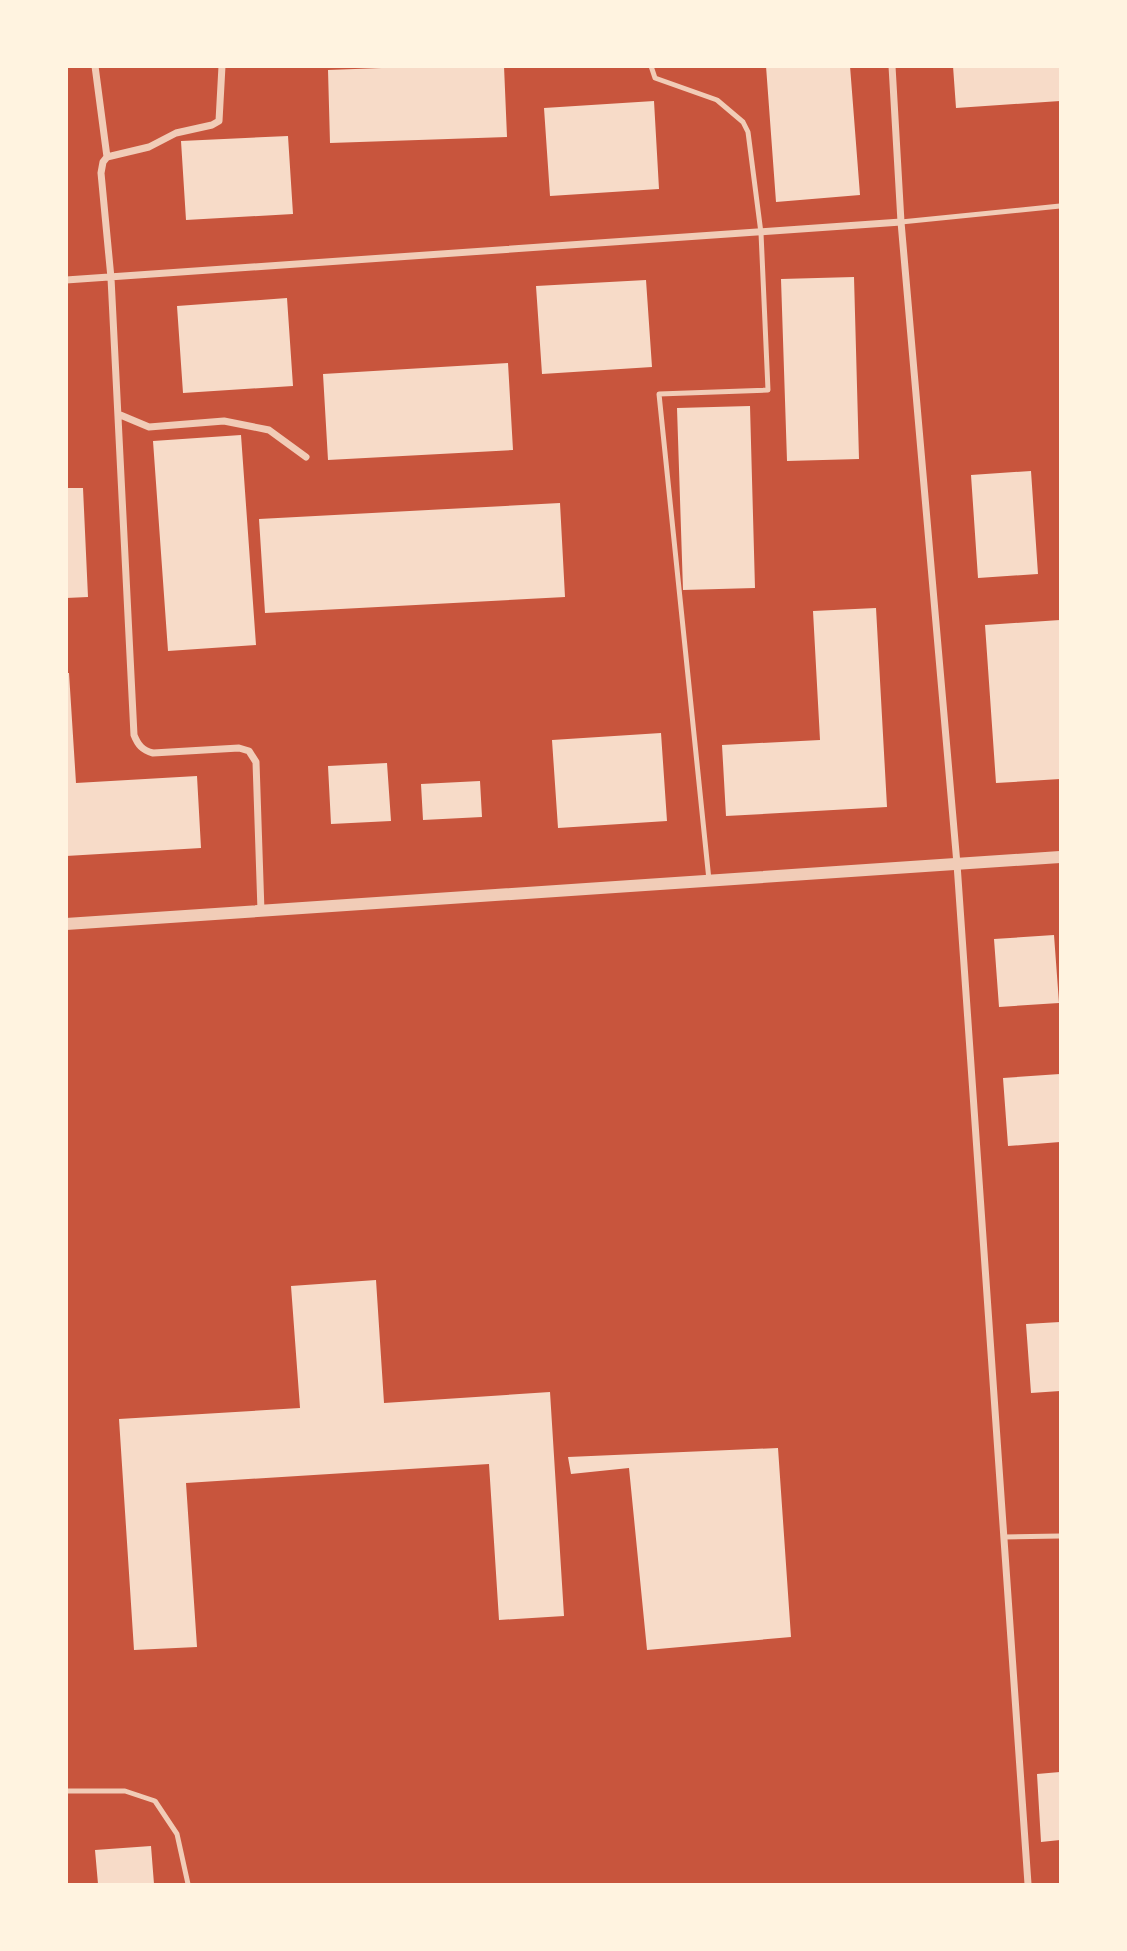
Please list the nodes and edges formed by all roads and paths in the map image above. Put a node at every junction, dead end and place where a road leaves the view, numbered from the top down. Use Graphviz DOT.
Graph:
graph roads {
  1 [pos="95,66"];
  2 [pos="222,66"];
  3 [pos="651,66"];
  4 [pos="892,66"];
  5 [pos="107,157"];
  6 [pos="1060,206"];
  7 [pos="901,222"];
  8 [pos="761,233"];
  9 [pos="111,278"];
  10 [pos="66,281"];
  11 [pos="118,414"];
  12 [pos="306,457"];
  13 [pos="1060,857"];
  14 [pos="957,864"];
  15 [pos="709,881"];
  16 [pos="261,911"];
  17 [pos="66,924"];
  18 [pos="1060,1536"];
  19 [pos="1004,1537"];
  20 [pos="66,1791"];
  21 [pos="188,1885"];
  22 [pos="1028,1885"];
  1 -- 5 [label="street"];
  2 -- 5 [label="street"];
  3 -- 8 [label="lane"];
  4 -- 7 [label="street"];
  5 -- 9 [label="street"];
  6 -- 7 [label="lane"];
  7 -- 8 [label="street"];
  7 -- 14 [label="street"];
  8 -- 9 [label="street"];
  8 -- 15 [label="lane"];
  9 -- 10 [label="street"];
  9 -- 11 [label="street"];
  11 -- 12 [label="street"];
  11 -- 16 [label="street"];
  13 -- 14 [label="street"];
  14 -- 15 [label="street"];
  14 -- 19 [label="street"];
  15 -- 16 [label="street"];
  16 -- 17 [label="street"];
  18 -- 19 [label="lane"];
  19 -- 22 [label="street"];
  20 -- 21 [label="lane"];
}
